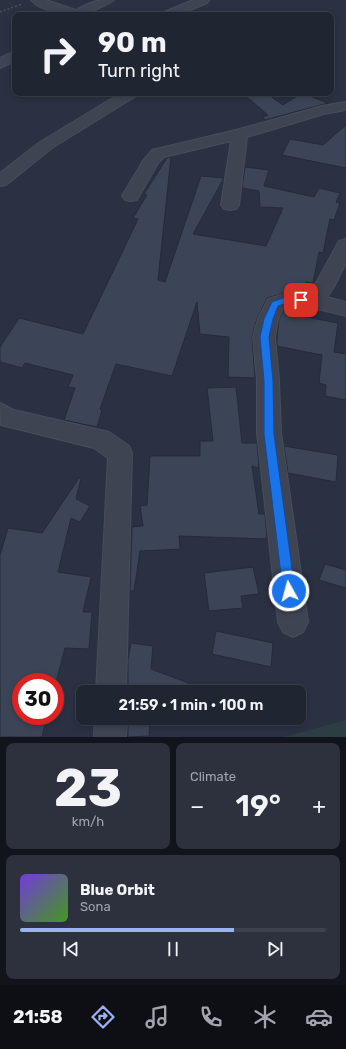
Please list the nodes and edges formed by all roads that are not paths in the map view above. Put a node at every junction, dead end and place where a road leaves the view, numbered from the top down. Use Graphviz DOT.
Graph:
graph roads {
  1 [pos="108,0"];
  2 [pos="203,0"];
  3 [pos="33,1"];
  4 [pos="69,12"];
  5 [pos="83,12"];
  6 [pos="175,12"];
  7 [pos="12,57"];
  8 [pos="0,64"];
  9 [pos="126,96"];
  10 [pos="329,96"];
  11 [pos="346,103"];
  12 [pos="346,106"];
  13 [pos="240,134"];
  14 [pos="2,178"];
  15 [pos="131,196"];
  16 [pos="230,205"];
  17 [pos="346,245"];
  18 [pos="312,300"];
  19 [pos="346,309"];
  20 [pos="0,413"];
  21 [pos="293,622"];
  22 [pos="111,685"];
  23 [pos="111,725"];
  24 [pos="110,737"];
  1 -- 5 [label="street"];
  2 -- 6 [label="street"];
  3 -- 4 [label="street"];
  7 -- 8 [label="street"];
  9 -- 14 [label="street"];
  10 -- 11 [label="street"];
  12 -- 13 [label="street"];
  13 -- 15 [label="street"];
  13 -- 16 [label="street"];
  17 -- 18 [label="street"];
  18 -- 19 [label="street"];
  18 -- 21 [label="street"];
  20 -- 22 [label="street"];
  23 -- 24 [label="street"];
}
